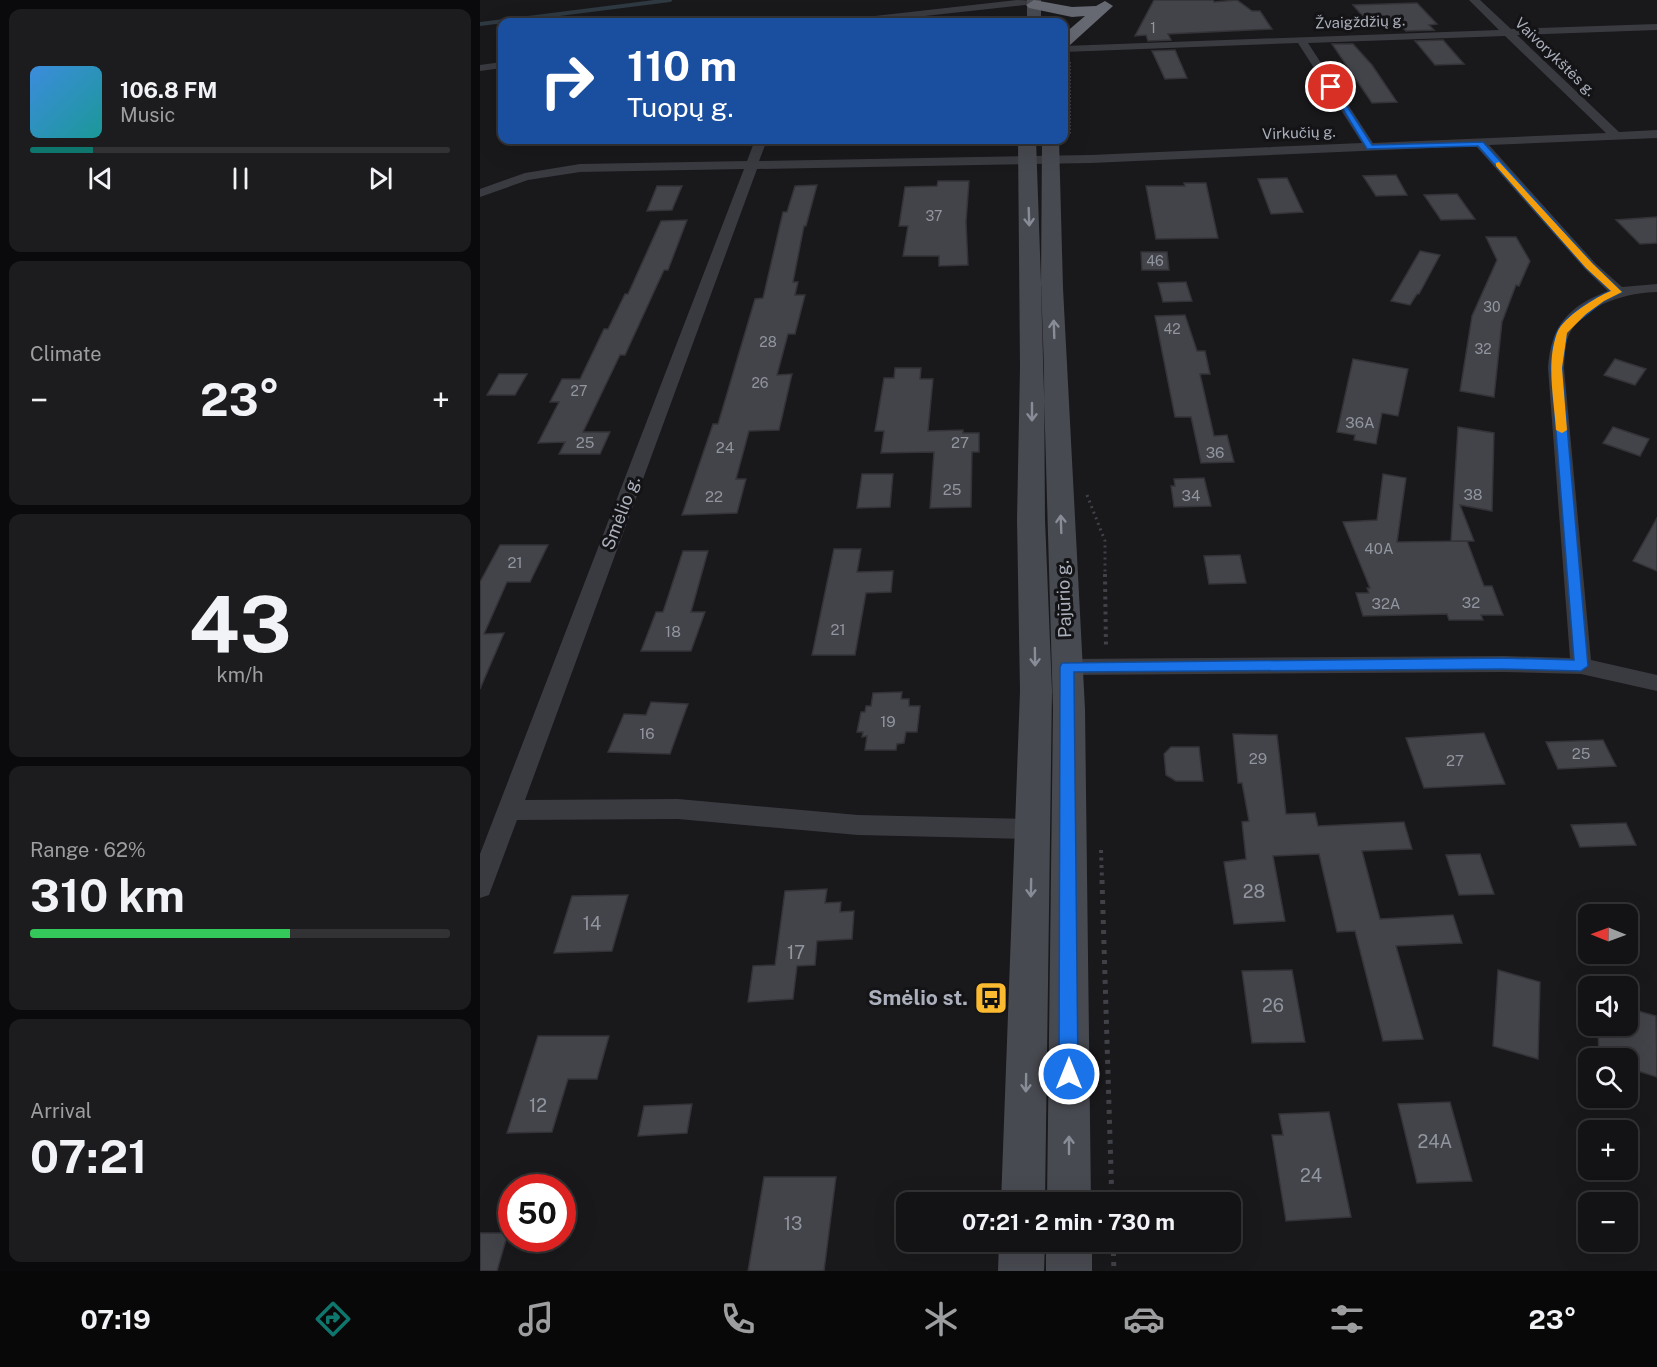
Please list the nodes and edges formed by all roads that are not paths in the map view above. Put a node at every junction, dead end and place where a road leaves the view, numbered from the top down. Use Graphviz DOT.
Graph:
graph roads {
  1 [pos="1474,0"];
  2 [pos="1034,2"];
  3 [pos="1106,5"];
  4 [pos="885,18"];
  5 [pos="1034,18"];
  6 [pos="1657,27"];
  7 [pos="1508,32"];
  8 [pos="1300,39"];
  9 [pos="1068,45"];
  10 [pos="1068,47"];
  11 [pos="498,66"];
  12 [pos="480,68"];
  13 [pos="1657,134"];
  14 [pos="1616,136"];
  15 [pos="1480,143"];
  16 [pos="760,144"];
  17 [pos="1370,147"];
  18 [pos="1039,149"];
  19 [pos="752,164"];
  20 [pos="480,193"];
  21 [pos="1657,288"];
  22 [pos="1618,292"];
  23 [pos="1581,666"];
  24 [pos="1067,667"];
  25 [pos="1657,683"];
  26 [pos="509,810"];
  27 [pos="1032,829"];
  28 [pos="480,887"];
  29 [pos="1023,1192"];
  30 [pos="1069,1192"];
  31 [pos="1022,1252"];
  32 [pos="1069,1252"];
  33 [pos="1021,1271"];
  34 [pos="1069,1271"];
  1 -- 7 [label="street, Vaivorykštės g."];
  2 -- 3 [label="highway"];
  2 -- 4 [label="street"];
  2 -- 5 [label="main road"];
  3 -- 9 [label="highway"];
  6 -- 7 [label="street, Žvaigždžių g."];
  7 -- 8 [label="street, Žvaigždžių g."];
  7 -- 14 [label="street, Vaivorykštės g."];
  8 -- 10 [label="street, Žvaigždžių g."];
  8 -- 17 [label="street"];
  11 -- 12 [label="street"];
  13 -- 14 [label="street, Virkučių g."];
  14 -- 15 [label="street, Virkučių g."];
  15 -- 17 [label="street, Virkučių g."];
  15 -- 22 [label="street"];
  16 -- 19 [label="street, Smėlio g."];
  17 -- 18 [label="street, Virkučių g."];
  18 -- 19 [label="street, Virkučių g."];
  24 -- 18 [label="main road, Pajūrio g., one-way"];
  18 -- 27 [label="main road, Pajūrio g., one-way"];
  19 -- 20 [label="street, Virkučių g."];
  19 -- 26 [label="street, Smėlio g."];
  21 -- 22 [label="street"];
  22 -- 23 [label="street"];
  23 -- 24 [label="street"];
  23 -- 25 [label="street"];
  30 -- 24 [label="main road, Pajūrio g., one-way"];
  26 -- 27 [label="street"];
  26 -- 28 [label="street, Smėlio g."];
  27 -- 29 [label="main road, Pajūrio g., one-way"];
  31 -- 33 [label="main road"];
  32 -- 34 [label="main road"];
}
